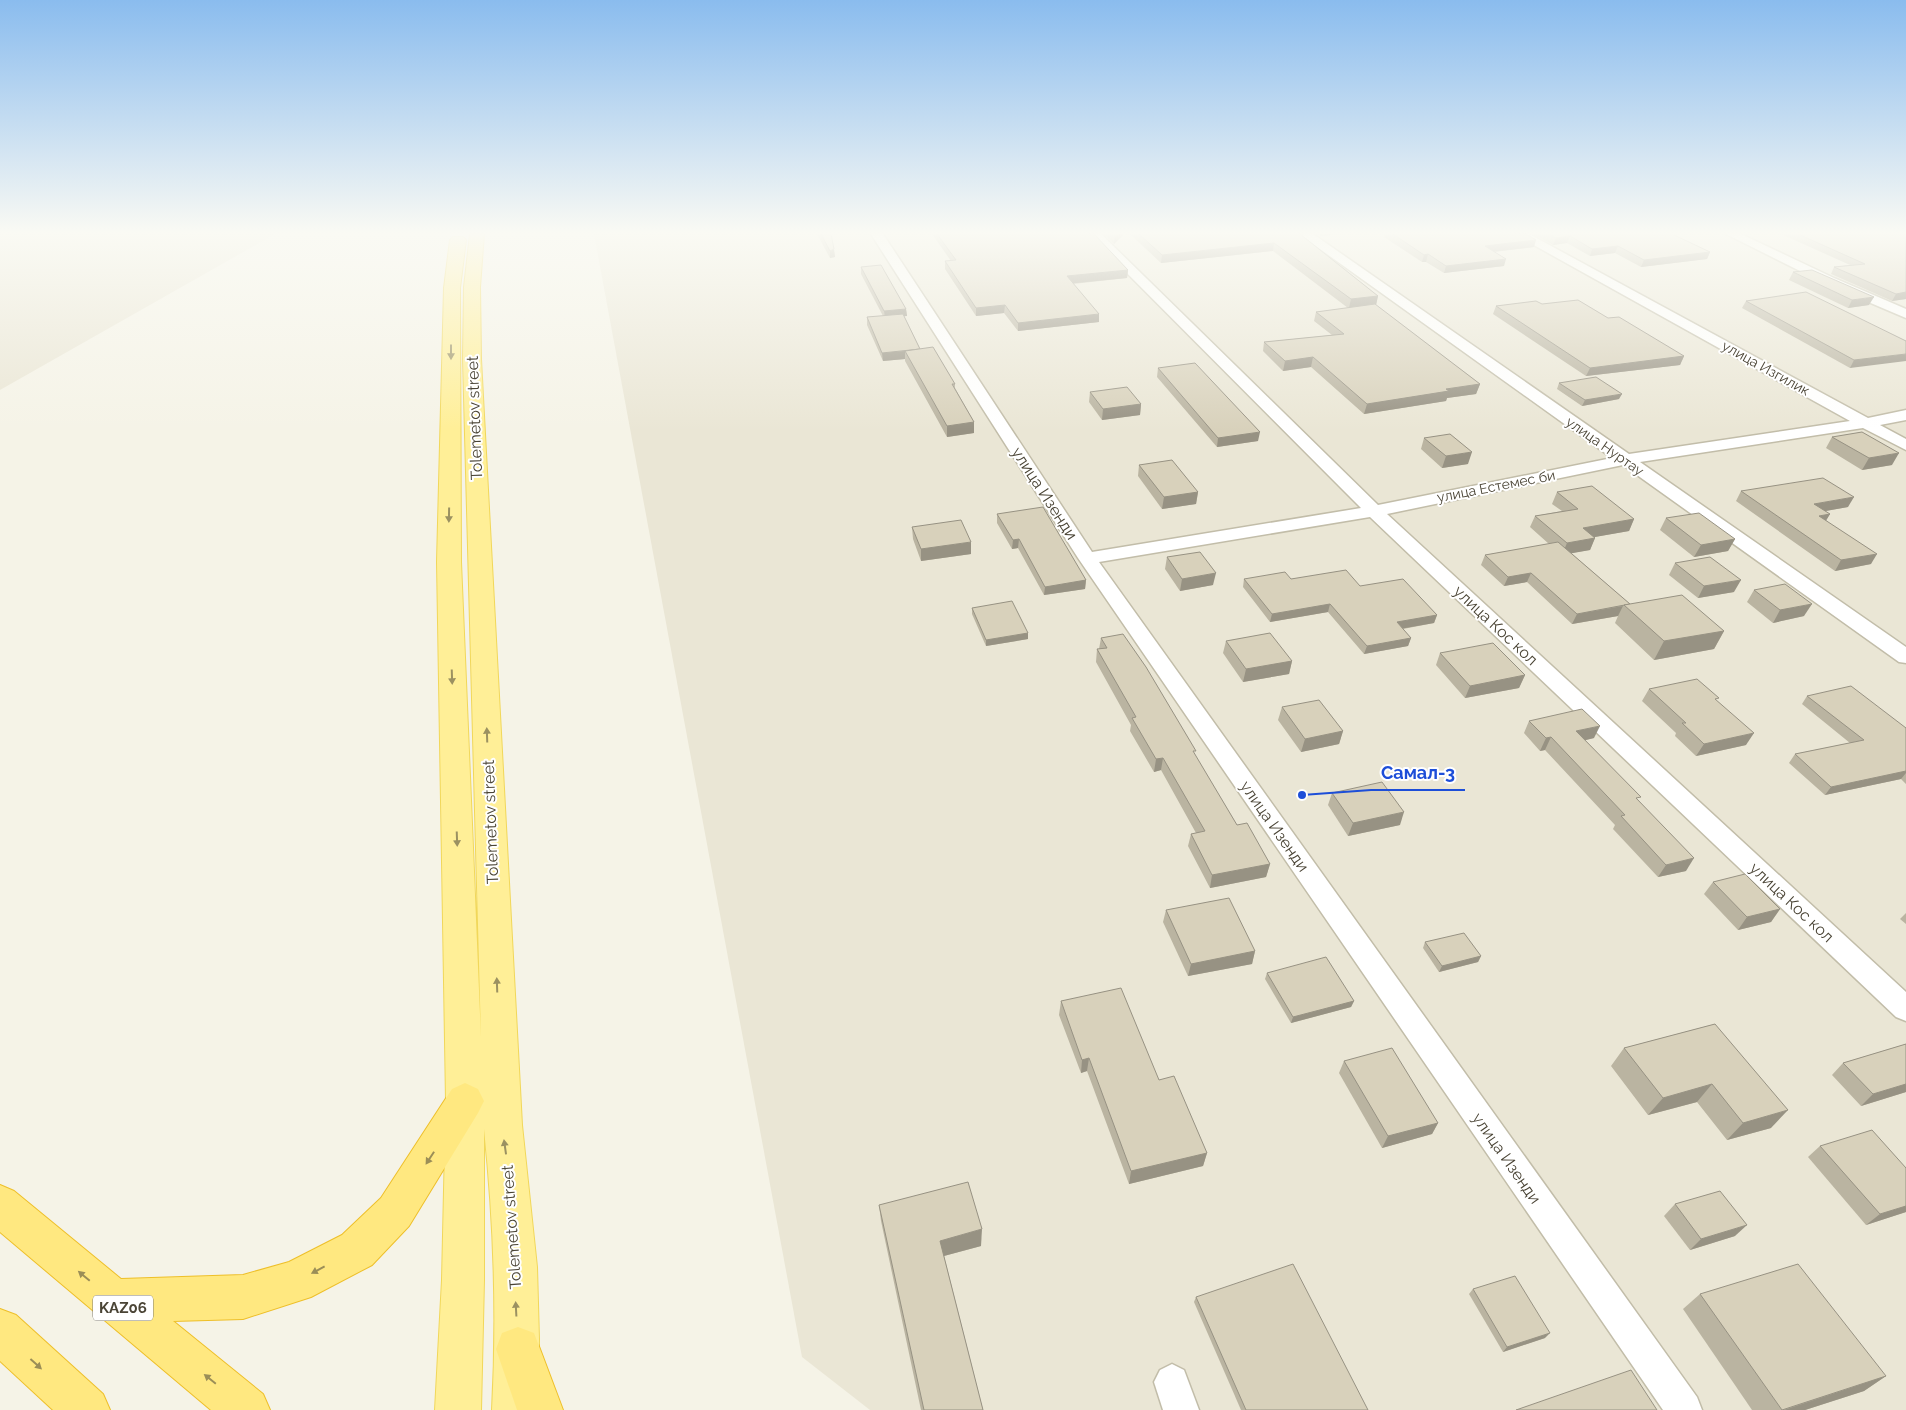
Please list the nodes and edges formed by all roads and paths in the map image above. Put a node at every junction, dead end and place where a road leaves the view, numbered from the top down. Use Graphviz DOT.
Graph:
graph roads {
  1 [pos="452,300"];
  2 [pos="472,300"];
  3 [pos="920,300"];
  4 [pos="1161,300"];
  5 [pos="1398,300"];
  6 [pos="1640,300"];
  7 [pos="1873,300"];
  8 [pos="1906,314"];
  9 [pos="1906,415"];
  10 [pos="1866,423"];
  11 [pos="1906,445"];
  12 [pos="1624,460"];
  13 [pos="1374,511"];
  14 [pos="1087,558"];
  15 [pos="1906,657"];
  16 [pos="1906,1008"];
  17 [pos="465,1101"];
  18 [pos="0,1204"];
  19 [pos="114,1301"];
  20 [pos="0,1331"];
  21 [pos="518,1349"];
  22 [pos="87,1410"];
  23 [pos="247,1410"];
  24 [pos="458,1410"];
  25 [pos="515,1410"];
  26 [pos="540,1410"];
  27 [pos="1684,1410"];
  1 -- 17 [label="main road, Tolemetov street, one-way"];
  21 -- 2 [label="main road, Tolemetov street, one-way"];
  3 -- 14 [label="street, улица Изенди"];
  4 -- 13 [label="street, улица Кос кол"];
  5 -- 12 [label="street, улица Нуртау"];
  6 -- 10 [label="street, улица Изгилик"];
  7 -- 8 [label="street"];
  9 -- 10 [label="street, улица Естемес би"];
  10 -- 11 [label="street, улица Изгилик"];
  10 -- 12 [label="street, улица Естемес би"];
  12 -- 13 [label="street, улица Естемес би"];
  12 -- 15 [label="street, улица Нуртау"];
  13 -- 14 [label="street, улица Естемес би"];
  13 -- 16 [label="street, улица Кос кол"];
  14 -- 27 [label="street, улица Изенди"];
  17 -- 19 [label="highway, one-way"];
  17 -- 24 [label="main road, Tolemetov street"];
  19 -- 18 [label="highway, KАZ06, one-way"];
  23 -- 19 [label="highway, KАZ06, one-way"];
  20 -- 22 [label="highway, one-way"];
  21 -- 25 [label="main road, Tolemetov street"];
  21 -- 26 [label="highway"];
}
